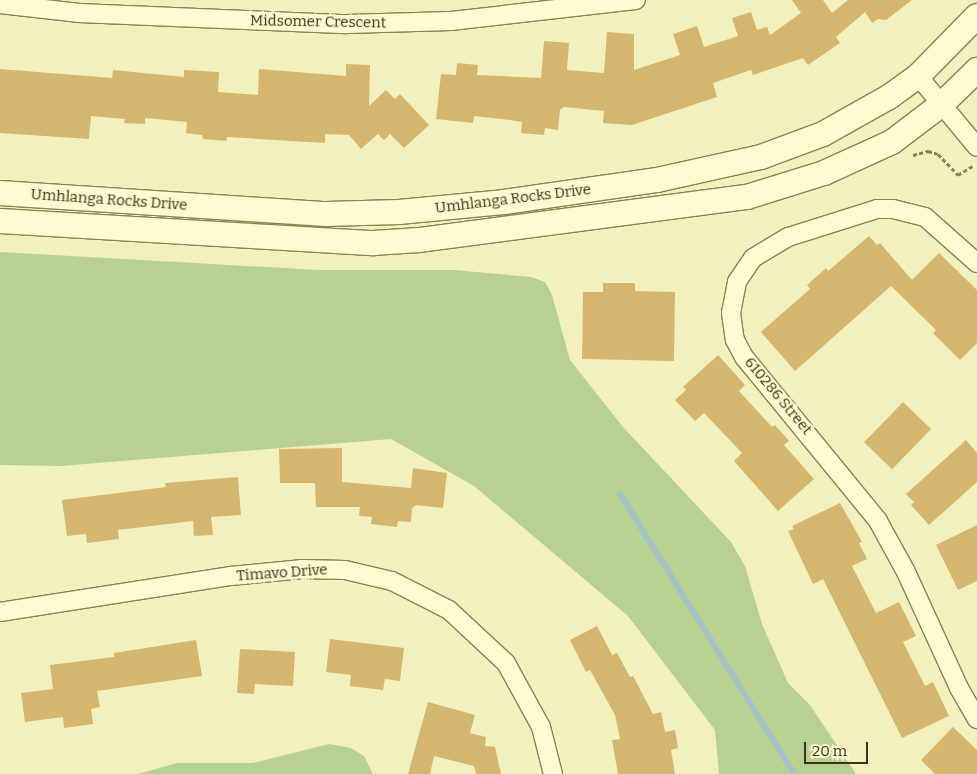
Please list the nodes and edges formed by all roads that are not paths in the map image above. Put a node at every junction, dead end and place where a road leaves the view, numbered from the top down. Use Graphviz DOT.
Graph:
graph roads {
  1 [pos="636,0"];
  2 [pos="0,4"];
  3 [pos="175,8"];
  4 [pos="491,8"];
  5 [pos="977,16"];
  6 [pos="977,70"];
  7 [pos="918,76"];
  8 [pos="942,104"];
  9 [pos="977,147"];
  10 [pos="0,193"];
  11 [pos="0,221"];
  12 [pos="977,263"];
  13 [pos="0,612"];
  14 [pos="977,719"];
  15 [pos="553,774"];
  1 -- 4 [label="street, Midsomer Crescent"];
  2 -- 3 [label="street, Midsomer Crescent"];
  3 -- 4 [label="street, Midsomer Crescent"];
  5 -- 7 [label="main road, Umhlanga Rocks Drive"];
  6 -- 8 [label="main road, Umhlanga Rocks Drive"];
  7 -- 8 [label="street"];
  7 -- 10 [label="main road, Umhlanga Rocks Drive"];
  8 -- 9 [label="street"];
  8 -- 11 [label="main road, Umhlanga Rocks Drive"];
  12 -- 14 [label="street, 610286 Street"];
  13 -- 15 [label="street, Timavo Drive"];
}
